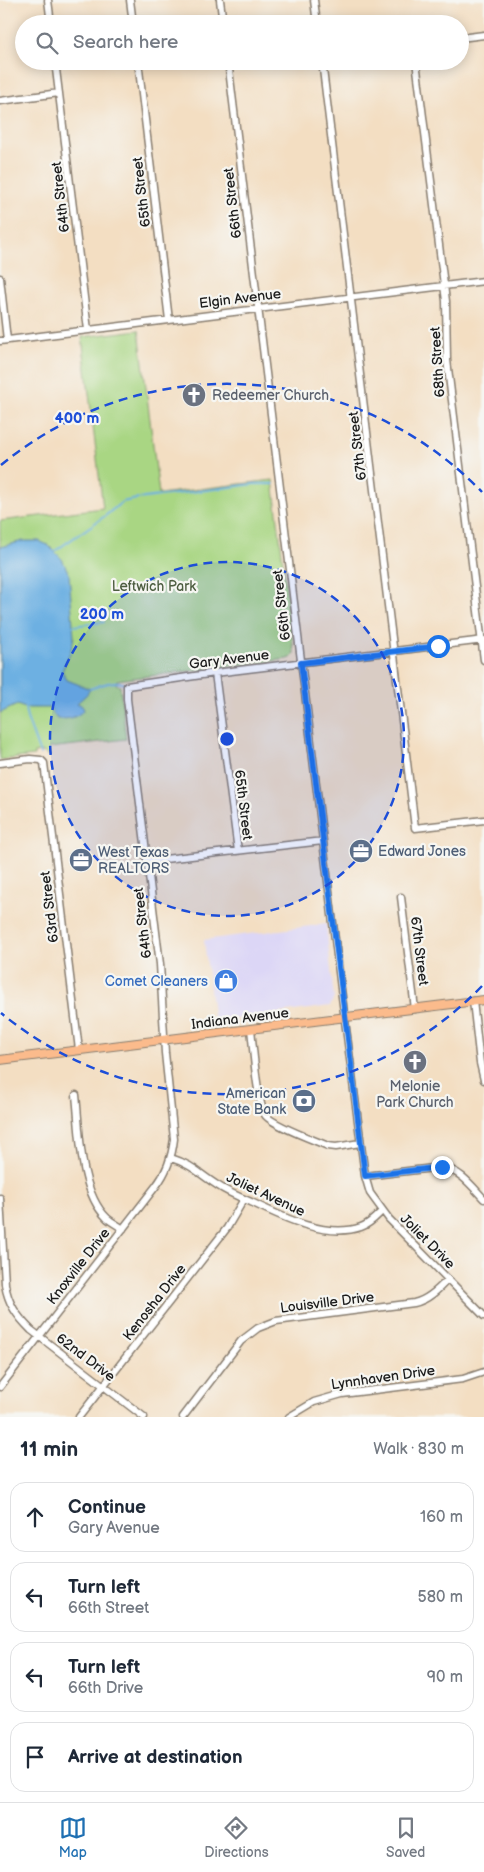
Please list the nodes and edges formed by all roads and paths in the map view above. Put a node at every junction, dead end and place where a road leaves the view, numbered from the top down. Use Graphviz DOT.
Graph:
graph roads {
  1 [pos="48,0"];
  2 [pos="130,0"];
  3 [pos="220,0"];
  4 [pos="314,0"];
  5 [pos="50,15"];
  6 [pos="132,15"];
  7 [pos="222,15"];
  8 [pos="316,15"];
  9 [pos="484,35"];
  10 [pos="469,37"];
  11 [pos="57,70"];
  12 [pos="139,70"];
  13 [pos="229,70"];
  14 [pos="323,70"];
  15 [pos="417,70"];
  16 [pos="59,93"];
  17 [pos="0,101"];
  18 [pos="0,278"];
  19 [pos="484,281"];
  20 [pos="444,286"];
  21 [pos="351,297"];
  22 [pos="258,309"];
  23 [pos="169,320"];
  24 [pos="88,330"];
  25 [pos="4,340"];
  26 [pos="483,641"];
  27 [pos="394,651"];
  28 [pos="484,660"];
  29 [pos="301,663"];
  30 [pos="215,673"];
  31 [pos="127,686"];
  32 [pos="0,763"];
  33 [pos="484,820"];
  34 [pos="323,841"];
  35 [pos="238,851"];
  36 [pos="147,861"];
  37 [pos="401,897"];
  38 [pos="484,1000"];
  39 [pos="473,1001"];
  40 [pos="415,1009"];
  41 [pos="345,1017"];
  42 [pos="251,1029"];
  43 [pos="164,1040"];
  44 [pos="80,1050"];
  45 [pos="0,1060"];
  46 [pos="484,1080"];
  47 [pos="76,1095"];
  48 [pos="360,1143"];
  49 [pos="171,1158"];
  50 [pos="365,1176"];
  51 [pos="0,1198"];
  52 [pos="244,1199"];
  53 [pos="484,1199"];
  54 [pos="382,1211"];
  55 [pos="123,1229"];
  56 [pos="448,1279"];
  57 [pos="484,1316"];
  58 [pos="39,1336"];
  59 [pos="484,1372"];
  60 [pos="104,1386"];
  61 [pos="0,1387"];
  62 [pos="79,1417"];
  63 [pos="144,1417"];
  64 [pos="183,1417"];
  65 [pos="289,1417"];
  1 -- 5 [label="street"];
  2 -- 6 [label="street"];
  3 -- 7 [label="street"];
  4 -- 8 [label="street"];
  9 -- 10 [label="street"];
  11 -- 16 [label="street, 64th Street"];
  12 -- 23 [label="street, 65th Street"];
  13 -- 22 [label="street, 66th Street"];
  14 -- 21 [label="street, 67th Street"];
  15 -- 20 [label="street, 68th Street"];
  16 -- 17 [label="street"];
  16 -- 24 [label="street, 64th Street"];
  18 -- 25 [label="street"];
  19 -- 20 [label="street, Elgin Avenue"];
  20 -- 21 [label="street, Elgin Avenue"];
  20 -- 26 [label="street, 68th Street"];
  21 -- 22 [label="street, Elgin Avenue"];
  21 -- 27 [label="street, 67th Street"];
  22 -- 23 [label="street, Elgin Avenue"];
  22 -- 29 [label="street, 66th Street"];
  23 -- 24 [label="street, Elgin Avenue"];
  24 -- 25 [label="street, Elgin Avenue"];
  26 -- 27 [label="street, Gary Avenue"];
  26 -- 28 [label="street, 68th Street"];
  27 -- 29 [label="street, Gary Avenue"];
  27 -- 33 [label="street, 67th Street"];
  29 -- 30 [label="street, Gary Avenue"];
  29 -- 34 [label="street, 66th Street"];
  30 -- 31 [label="street, Gary Avenue"];
  30 -- 35 [label="street, 65th Street"];
  31 -- 36 [label="street, 64th Street"];
  32 -- 44 [label="street, 63rd Street"];
  34 -- 35 [label="street"];
  34 -- 41 [label="street, 66th Street"];
  35 -- 36 [label="street"];
  36 -- 43 [label="street, 64th Street"];
  37 -- 40 [label="street, 67th Street"];
  38 -- 39 [label="main road, Indiana Avenue"];
  39 -- 40 [label="main road, Indiana Avenue"];
  39 -- 46 [label="street"];
  40 -- 41 [label="main road, Indiana Avenue"];
  41 -- 42 [label="main road, Indiana Avenue"];
  41 -- 48 [label="street, 66th Street"];
  42 -- 43 [label="main road, Indiana Avenue"];
  42 -- 48 [label="street"];
  43 -- 44 [label="main road, Indiana Avenue"];
  43 -- 49 [label="street, 64th Street"];
  44 -- 45 [label="main road, Indiana Avenue"];
  47 -- 55 [label="street"];
  48 -- 50 [label="street, 66th Street"];
  49 -- 52 [label="street, Joliet Avenue"];
  49 -- 55 [label="street, Knoxville Drive"];
  50 -- 53 [label="street"];
  50 -- 54 [label="street, Joliet Drive"];
  51 -- 58 [label="street, 62nd Drive"];
  52 -- 54 [label="street, Joliet Avenue"];
  52 -- 60 [label="street, Kenosha Drive"];
  54 -- 56 [label="street, Joliet Drive"];
  55 -- 58 [label="street, Knoxville Drive"];
  56 -- 57 [label="street, Joliet Drive"];
  56 -- 64 [label="street, Louisville Drive"];
  58 -- 60 [label="street, 62nd Drive"];
  58 -- 61 [label="street, Knoxville Drive"];
  59 -- 65 [label="street, Lynnhaven Drive"];
  60 -- 62 [label="street, Kenosha Drive"];
  60 -- 63 [label="street, 62nd Drive"];
}
